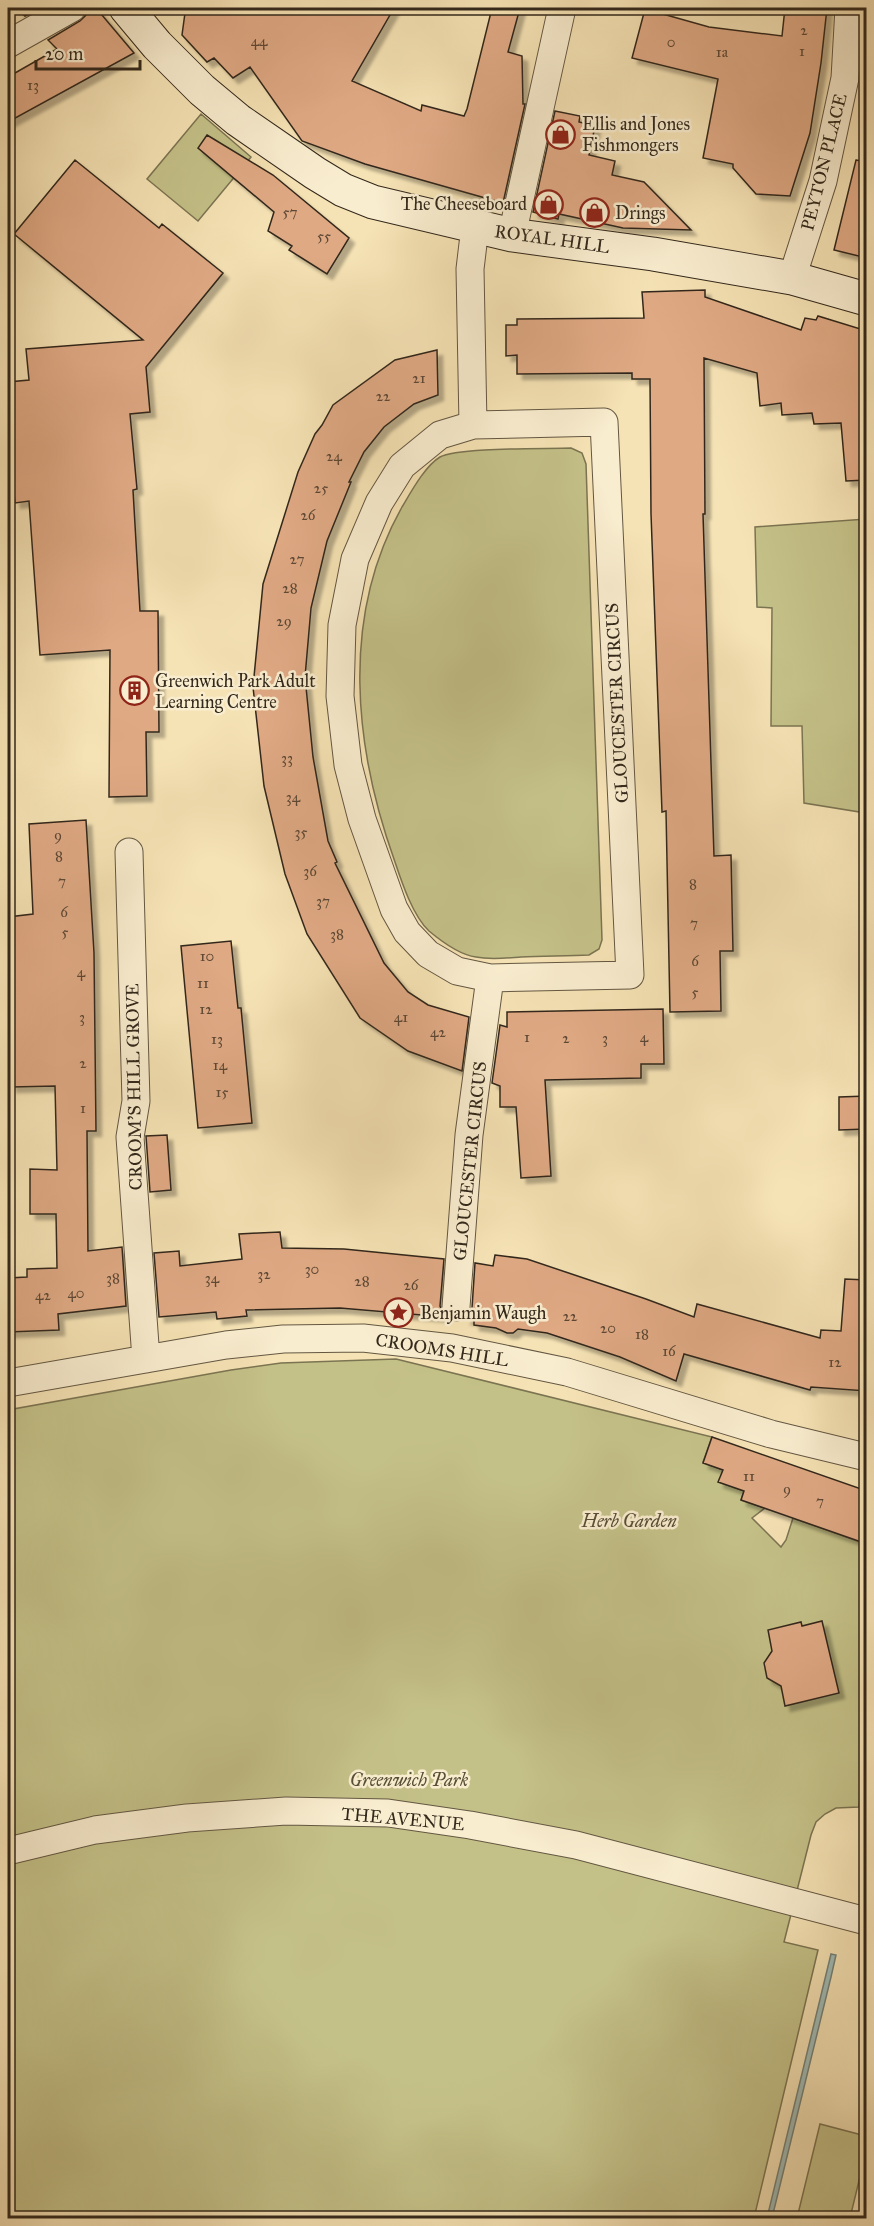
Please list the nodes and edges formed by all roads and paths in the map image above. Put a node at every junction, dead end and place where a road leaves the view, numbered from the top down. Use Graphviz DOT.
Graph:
graph roads {
  1 [pos="72,8"];
  2 [pos="126,8"];
  3 [pos="562,8"];
  4 [pos="849,8"];
  5 [pos="8,44"];
  6 [pos="475,227"];
  7 [pos="512,235"];
  8 [pos="792,278"];
  9 [pos="867,299"];
  10 [pos="473,425"];
  11 [pos="129,852"];
  12 [pos="490,978"];
  13 [pos="456,1307"];
  14 [pos="146,1359"];
  15 [pos="8,1383"];
  16 [pos="867,1457"];
  17 [pos="8,1851"];
  18 [pos="867,1922"];
  1 -- 5 [label="street"];
  2 -- 6 [label="main road, ROYAL HILL"];
  3 -- 7 [label="street"];
  4 -- 8 [label="street, PEYTON PLACE"];
  6 -- 7 [label="main road, ROYAL HILL"];
  6 -- 10 [label="street"];
  7 -- 8 [label="main road, ROYAL HILL"];
  8 -- 9 [label="main road, ROYAL HILL"];
  10 -- 12 [label="street, GLOUCESTER CIRCUS"];
  10 -- 12 [label="street, GLOUCESTER CIRCUS"];
  11 -- 14 [label="street, CROOM'S HILL GROVE"];
  12 -- 13 [label="street, GLOUCESTER CIRCUS"];
  14 -- 15 [label="street, CROOMS HILL"];
  14 -- 16 [label="street, CROOMS HILL"];
  17 -- 18 [label="street, THE AVENUE"];
}
